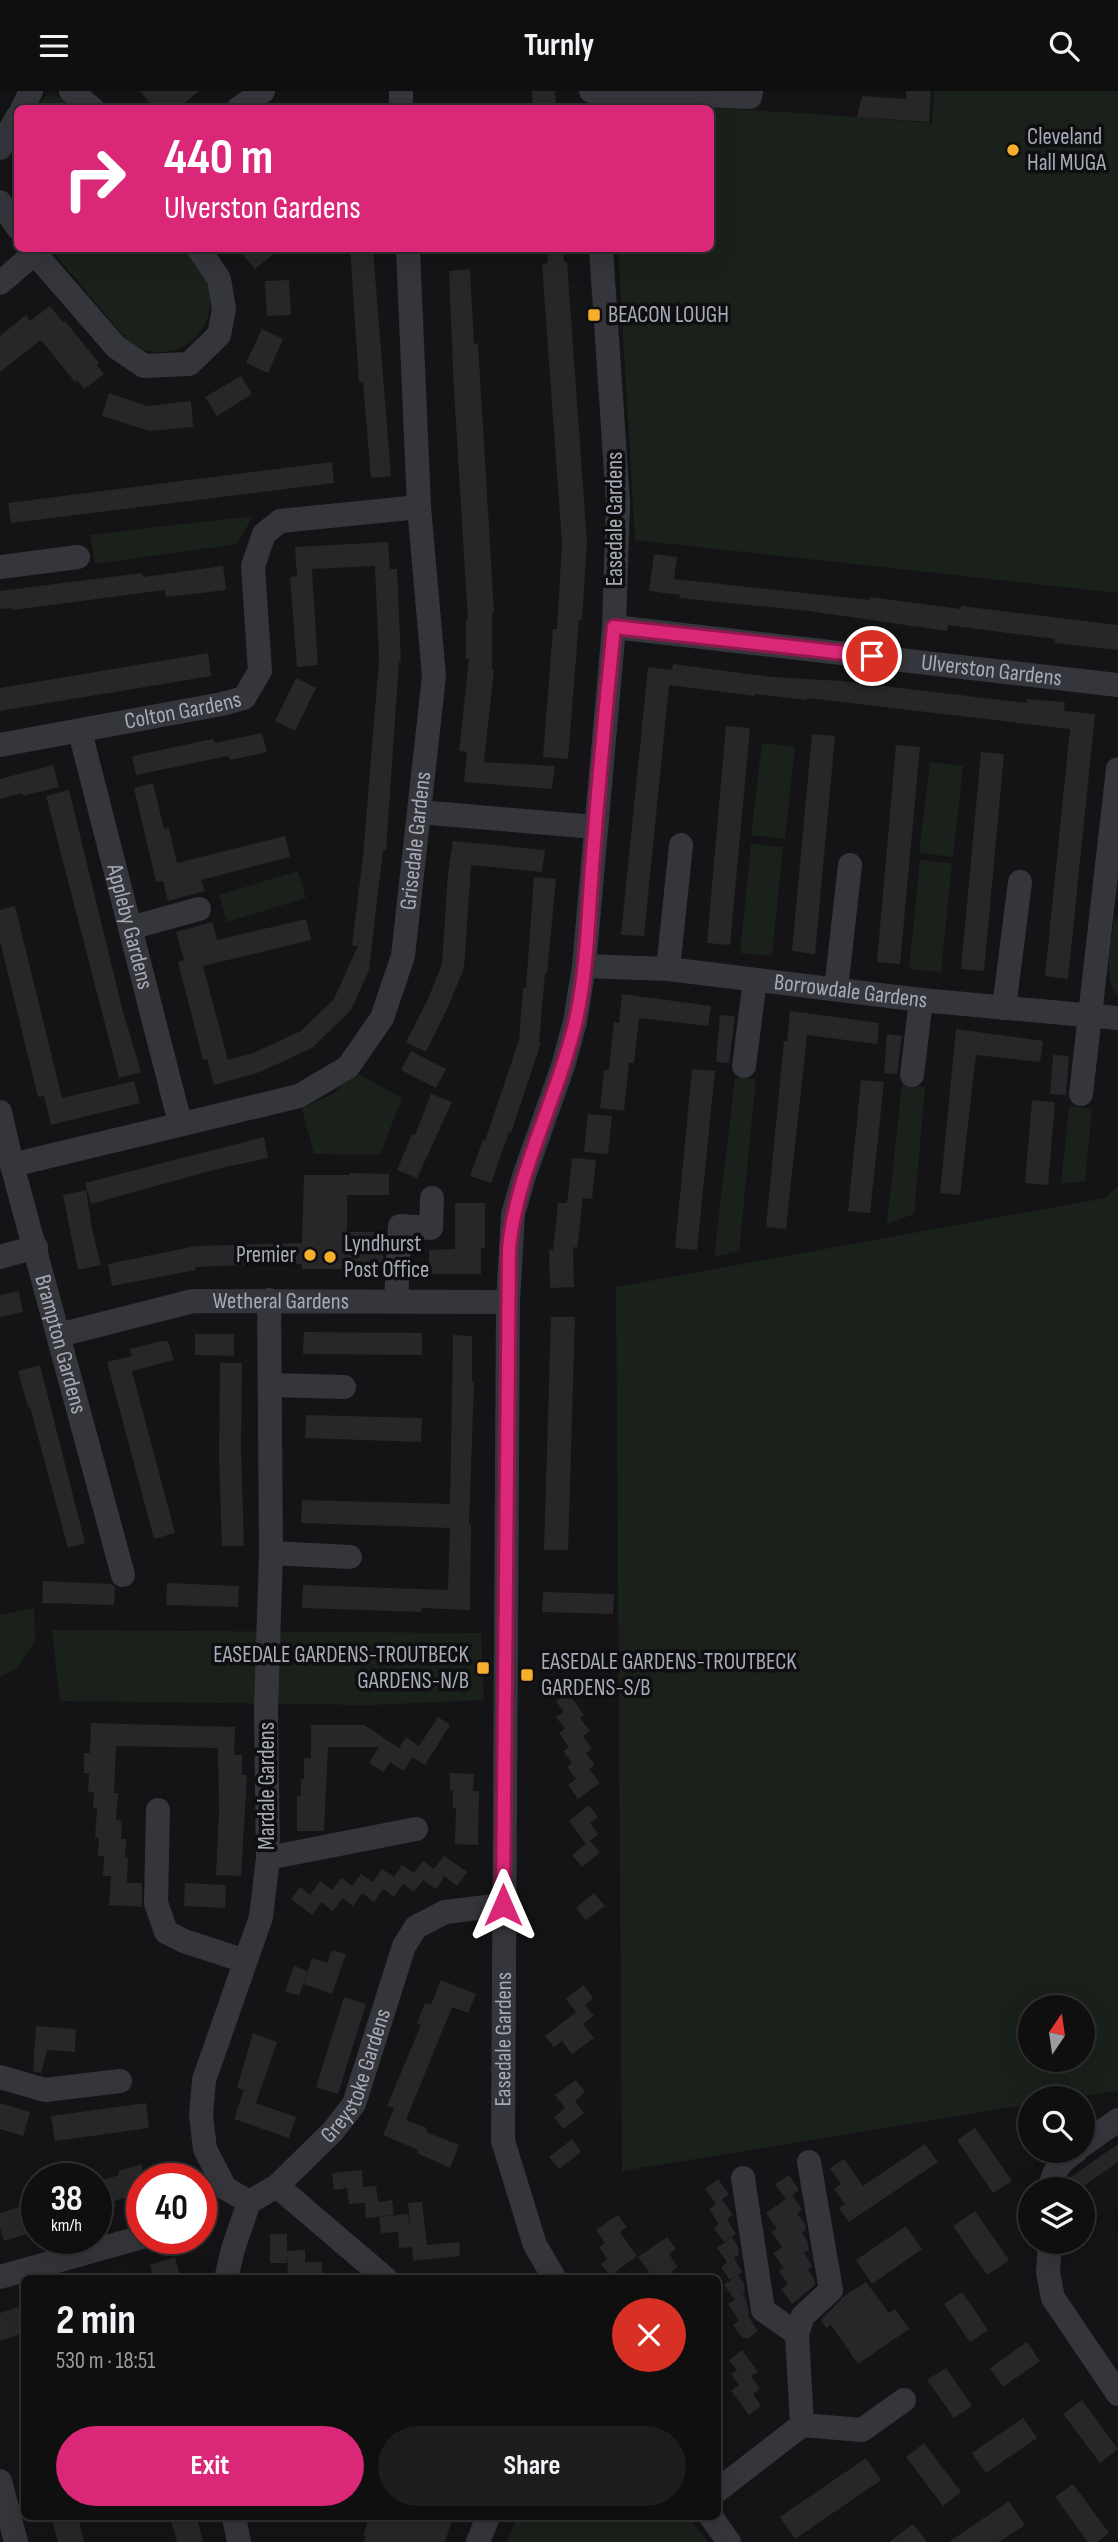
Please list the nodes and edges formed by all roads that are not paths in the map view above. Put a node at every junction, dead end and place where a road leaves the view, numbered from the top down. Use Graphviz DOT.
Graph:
graph roads {
  1 [pos="71,91"];
  2 [pos="263,91"];
  3 [pos="591,91"];
  4 [pos="751,91"];
  5 [pos="88,105"];
  6 [pos="244,105"];
  7 [pos="14,123"];
  8 [pos="0,148"];
  9 [pos="0,202"];
  10 [pos="14,222"];
  11 [pos="32,252"];
  12 [pos="34,252"];
  13 [pos="201,252"];
  14 [pos="408,252"];
  15 [pos="601,252"];
  16 [pos="0,283"];
  17 [pos="419,507"];
  18 [pos="79,557"];
  19 [pos="0,567"];
  20 [pos="614,627"];
  21 [pos="1118,685"];
  22 [pos="80,732"];
  23 [pos="0,745"];
  24 [pos="1118,769"];
  25 [pos="419,812"];
  26 [pos="595,827"];
  27 [pos="681,845"];
  28 [pos="850,865"];
  29 [pos="1020,882"];
  30 [pos="199,909"];
  31 [pos="130,927"];
  32 [pos="584,966"];
  33 [pos="668,969"];
  34 [pos="755,980"];
  35 [pos="836,989"];
  36 [pos="921,1000"];
  37 [pos="1004,1008"];
  38 [pos="1091,1016"];
  39 [pos="1118,1018"];
  40 [pos="744,1066"];
  41 [pos="912,1075"];
  42 [pos="1081,1094"];
  43 [pos="0,1112"];
  44 [pos="180,1123"];
  45 [pos="12,1165"];
  46 [pos="432,1198"];
  47 [pos="36,1247"];
  48 [pos="0,1257"];
  49 [pos="269,1300"];
  50 [pos="396,1301"];
  51 [pos="508,1302"];
  52 [pos="59,1335"];
  53 [pos="271,1385"];
  54 [pos="344,1387"];
  55 [pos="271,1553"];
  56 [pos="350,1557"];
  57 [pos="123,1575"];
  58 [pos="158,1810"];
  59 [pos="416,1829"];
  60 [pos="268,1858"];
  61 [pos="503,1905"];
  62 [pos="245,1961"];
  63 [pos="0,2077"];
  64 [pos="120,2081"];
  65 [pos="1118,2120"];
  66 [pos="1095,2136"];
  67 [pos="809,2162"];
  68 [pos="743,2178"];
  69 [pos="277,2186"];
  70 [pos="249,2201"];
  71 [pos="126,2242"];
  72 [pos="1049,2254"];
  73 [pos="227,2275"];
  74 [pos="381,2275"];
  75 [pos="553,2275"];
  76 [pos="0,2277"];
  77 [pos="797,2334"];
  78 [pos="1118,2394"];
  79 [pos="904,2400"];
  80 [pos="802,2425"];
  81 [pos="0,2481"];
  82 [pos="721,2488"];
  83 [pos="235,2520"];
  84 [pos="487,2520"];
  85 [pos="713,2520"];
  86 [pos="16,2542"];
  87 [pos="239,2542"];
  88 [pos="478,2542"];
  89 [pos="729,2542"];
  1 -- 5 [label="street"];
  2 -- 6 [label="street"];
  3 -- 4 [label="street"];
  7 -- 8 [label="street"];
  9 -- 10 [label="street"];
  11 -- 16 [label="street"];
  12 -- 13 [label="street"];
  14 -- 17 [label="street, Grisedale Gardens"];
  15 -- 20 [label="street, Easedale Gardens"];
  17 -- 22 [label="street, Colton Gardens"];
  17 -- 25 [label="street, Grisedale Gardens"];
  18 -- 19 [label="street"];
  20 -- 21 [label="street, Ulverston Gardens"];
  20 -- 26 [label="street, Easedale Gardens"];
  22 -- 23 [label="street, Colton Gardens"];
  22 -- 31 [label="street, Appleby Gardens"];
  24 -- 38 [label="street"];
  25 -- 26 [label="street"];
  25 -- 44 [label="street, Grisedale Gardens"];
  26 -- 32 [label="street, Easedale Gardens"];
  27 -- 33 [label="street"];
  28 -- 35 [label="street"];
  29 -- 37 [label="street"];
  30 -- 31 [label="street"];
  31 -- 44 [label="street, Appleby Gardens"];
  32 -- 33 [label="street, Borrowdale Gardens"];
  32 -- 51 [label="street, Easedale Gardens"];
  33 -- 34 [label="street, Borrowdale Gardens"];
  34 -- 35 [label="street, Borrowdale Gardens"];
  34 -- 40 [label="street"];
  35 -- 36 [label="street, Borrowdale Gardens"];
  36 -- 37 [label="street, Borrowdale Gardens"];
  36 -- 41 [label="street"];
  37 -- 38 [label="street, Borrowdale Gardens"];
  38 -- 39 [label="street, Borrowdale Gardens"];
  38 -- 42 [label="street"];
  43 -- 45 [label="street, Brampton Gardens"];
  44 -- 45 [label="street, Grisedale Gardens"];
  45 -- 47 [label="street, Brampton Gardens"];
  46 -- 50 [label="street"];
  47 -- 48 [label="street"];
  47 -- 52 [label="street, Brampton Gardens"];
  49 -- 50 [label="street, Wetheral Gardens"];
  49 -- 52 [label="street, Wetheral Gardens"];
  49 -- 53 [label="street, Mardale Gardens"];
  50 -- 51 [label="street, Wetheral Gardens"];
  51 -- 61 [label="street, Easedale Gardens"];
  52 -- 57 [label="street, Brampton Gardens"];
  53 -- 54 [label="street"];
  53 -- 55 [label="street, Mardale Gardens"];
  55 -- 56 [label="street"];
  55 -- 60 [label="street, Mardale Gardens"];
  58 -- 62 [label="street"];
  59 -- 60 [label="street"];
  60 -- 62 [label="street, Mardale Gardens"];
  61 -- 69 [label="street, Greystoke Gardens"];
  61 -- 75 [label="street, Easedale Gardens"];
  62 -- 70 [label="street, Mardale Gardens"];
  63 -- 64 [label="street"];
  65 -- 66 [label="street"];
  67 -- 77 [label="street"];
  68 -- 77 [label="street"];
  69 -- 70 [label="street, Greystoke Gardens"];
  69 -- 74 [label="street"];
  70 -- 73 [label="street"];
  71 -- 76 [label="street"];
  72 -- 78 [label="street"];
  77 -- 80 [label="street"];
  79 -- 80 [label="street"];
  80 -- 82 [label="street"];
  81 -- 86 [label="street"];
  83 -- 87 [label="street"];
  84 -- 88 [label="street"];
  85 -- 89 [label="street"];
}
